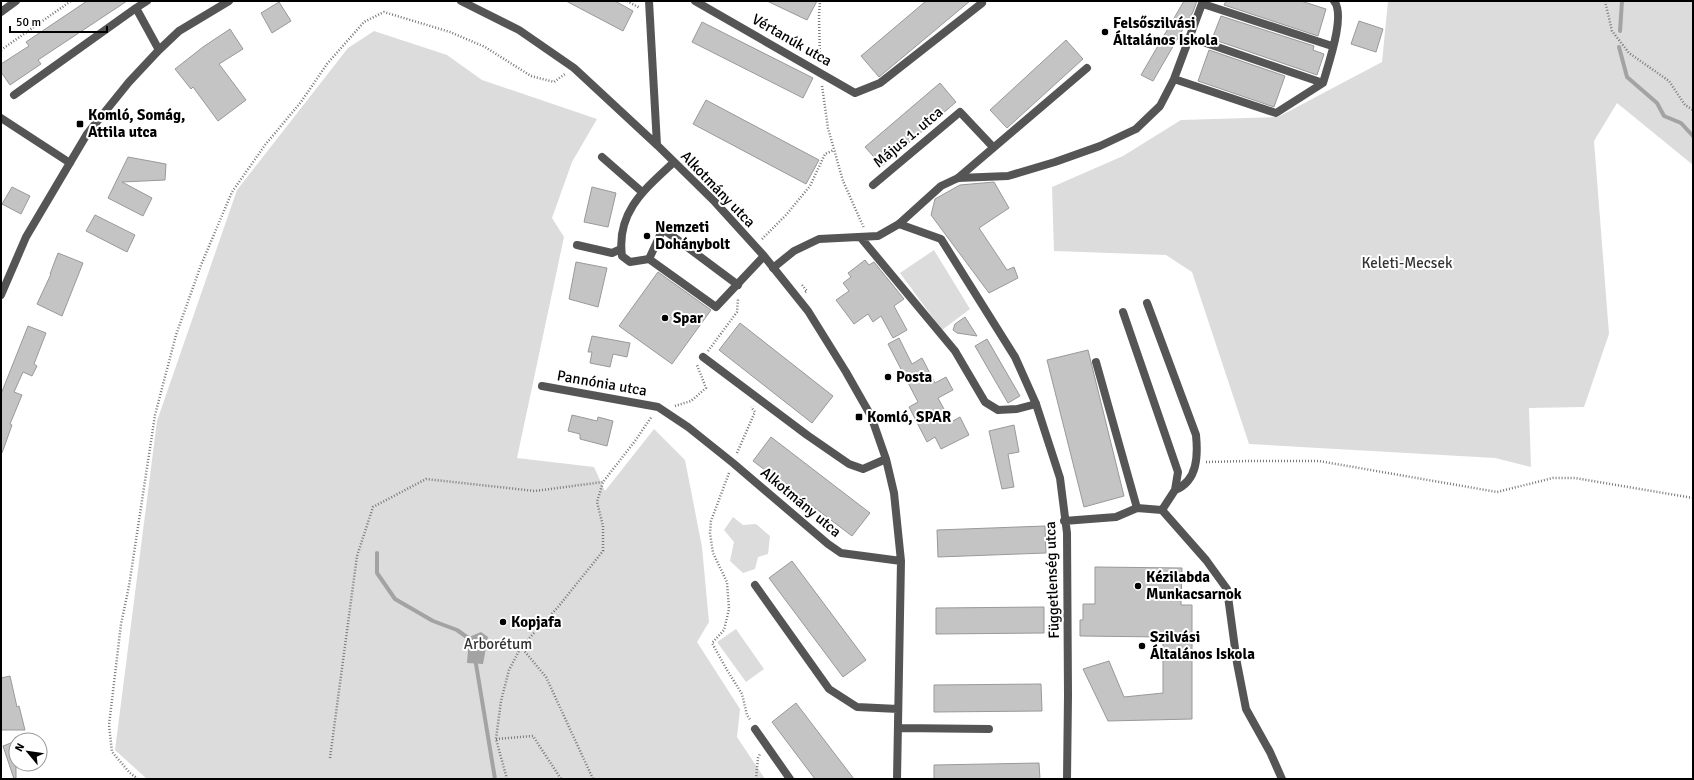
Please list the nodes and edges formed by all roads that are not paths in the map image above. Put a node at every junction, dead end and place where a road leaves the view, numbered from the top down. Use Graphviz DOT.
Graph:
graph roads {
  1 [pos="16,1"];
  2 [pos="147,1"];
  3 [pos="229,1"];
  4 [pos="461,1"];
  5 [pos="650,1"];
  6 [pos="695,1"];
  7 [pos="1334,1"];
  8 [pos="1203,2"];
  9 [pos="982,3"];
  10 [pos="136,8"];
  11 [pos="1,12"];
  12 [pos="1191,38"];
  13 [pos="1332,46"];
  14 [pos="159,50"];
  15 [pos="1087,68"];
  16 [pos="1174,79"];
  17 [pos="1323,83"];
  18 [pos="14,95"];
  19 [pos="1,118"];
  20 [pos="657,145"];
  21 [pos="994,147"];
  22 [pos="602,157"];
  23 [pos="674,162"];
  24 [pos="70,163"];
  25 [pos="958,178"];
  26 [pos="873,185"];
  27 [pos="642,192"];
  28 [pos="899,224"];
  29 [pos="865,238"];
  30 [pos="577,245"];
  31 [pos="621,250"];
  32 [pos="764,256"];
  33 [pos="649,259"];
  34 [pos="773,268"];
  35 [pos="738,285"];
  36 [pos="1,295"];
  37 [pos="1146,304"];
  38 [pos="1123,312"];
  39 [pos="703,357"];
  40 [pos="1096,362"];
  41 [pos="542,386"];
  42 [pos="1036,404"];
  43 [pos="658,407"];
  44 [pos="886,459"];
  45 [pos="1175,490"];
  46 [pos="1136,508"];
  47 [pos="1162,510"];
  48 [pos="1064,521"];
  49 [pos="900,561"];
  50 [pos="754,585"];
  51 [pos="898,709"];
  52 [pos="898,728"];
  53 [pos="755,729"];
  54 [pos="990,729"];
  55 [pos="790,779"];
  56 [pos="897,779"];
  57 [pos="1067,779"];
  58 [pos="1282,779"];
  1 -- 11 [label="street"];
  2 -- 10 [label="street"];
  3 -- 14 [label="street"];
  4 -- 20 [label="street, Alkotmány utca"];
  5 -- 20 [label="street"];
  6 -- 9 [label="street, Vértanúk utca"];
  7 -- 13 [label="street"];
  8 -- 12 [label="street"];
  8 -- 13 [label="street"];
  10 -- 14 [label="street"];
  10 -- 18 [label="street"];
  12 -- 16 [label="street"];
  12 -- 17 [label="street"];
  13 -- 17 [label="street"];
  14 -- 24 [label="street"];
  15 -- 21 [label="street"];
  16 -- 17 [label="street"];
  16 -- 25 [label="street"];
  19 -- 24 [label="street"];
  20 -- 23 [label="street, Alkotmány utca"];
  21 -- 25 [label="street"];
  21 -- 26 [label="street, Május 1. utca"];
  22 -- 27 [label="street"];
  23 -- 27 [label="street"];
  23 -- 32 [label="street, Alkotmány utca"];
  24 -- 36 [label="street"];
  25 -- 28 [label="street"];
  27 -- 31 [label="street"];
  28 -- 29 [label="street"];
  28 -- 42 [label="street, Függetlenség utca"];
  29 -- 34 [label="street"];
  29 -- 42 [label="street"];
  30 -- 31 [label="street"];
  31 -- 33 [label="street"];
  32 -- 34 [label="street, Alkotmány utca"];
  32 -- 35 [label="street"];
  33 -- 35 [label="street"];
  33 -- 35 [label="street"];
  34 -- 44 [label="street, Alkotmány utca"];
  37 -- 45 [label="street"];
  38 -- 45 [label="street"];
  39 -- 44 [label="street"];
  40 -- 46 [label="street"];
  41 -- 43 [label="street, Pannónia utca"];
  42 -- 48 [label="street, Függetlenség utca"];
  43 -- 49 [label="street, Alkotmány utca"];
  44 -- 49 [label="street, Alkotmány utca"];
  45 -- 47 [label="street"];
  46 -- 47 [label="street"];
  46 -- 48 [label="street"];
  47 -- 58 [label="street"];
  48 -- 57 [label="street, Függetlenség utca"];
  49 -- 51 [label="street, Alkotmány utca"];
  50 -- 51 [label="street"];
  51 -- 52 [label="street, Alkotmány utca"];
  52 -- 54 [label="street"];
  52 -- 56 [label="street, Alkotmány utca"];
  53 -- 55 [label="street"];
}
